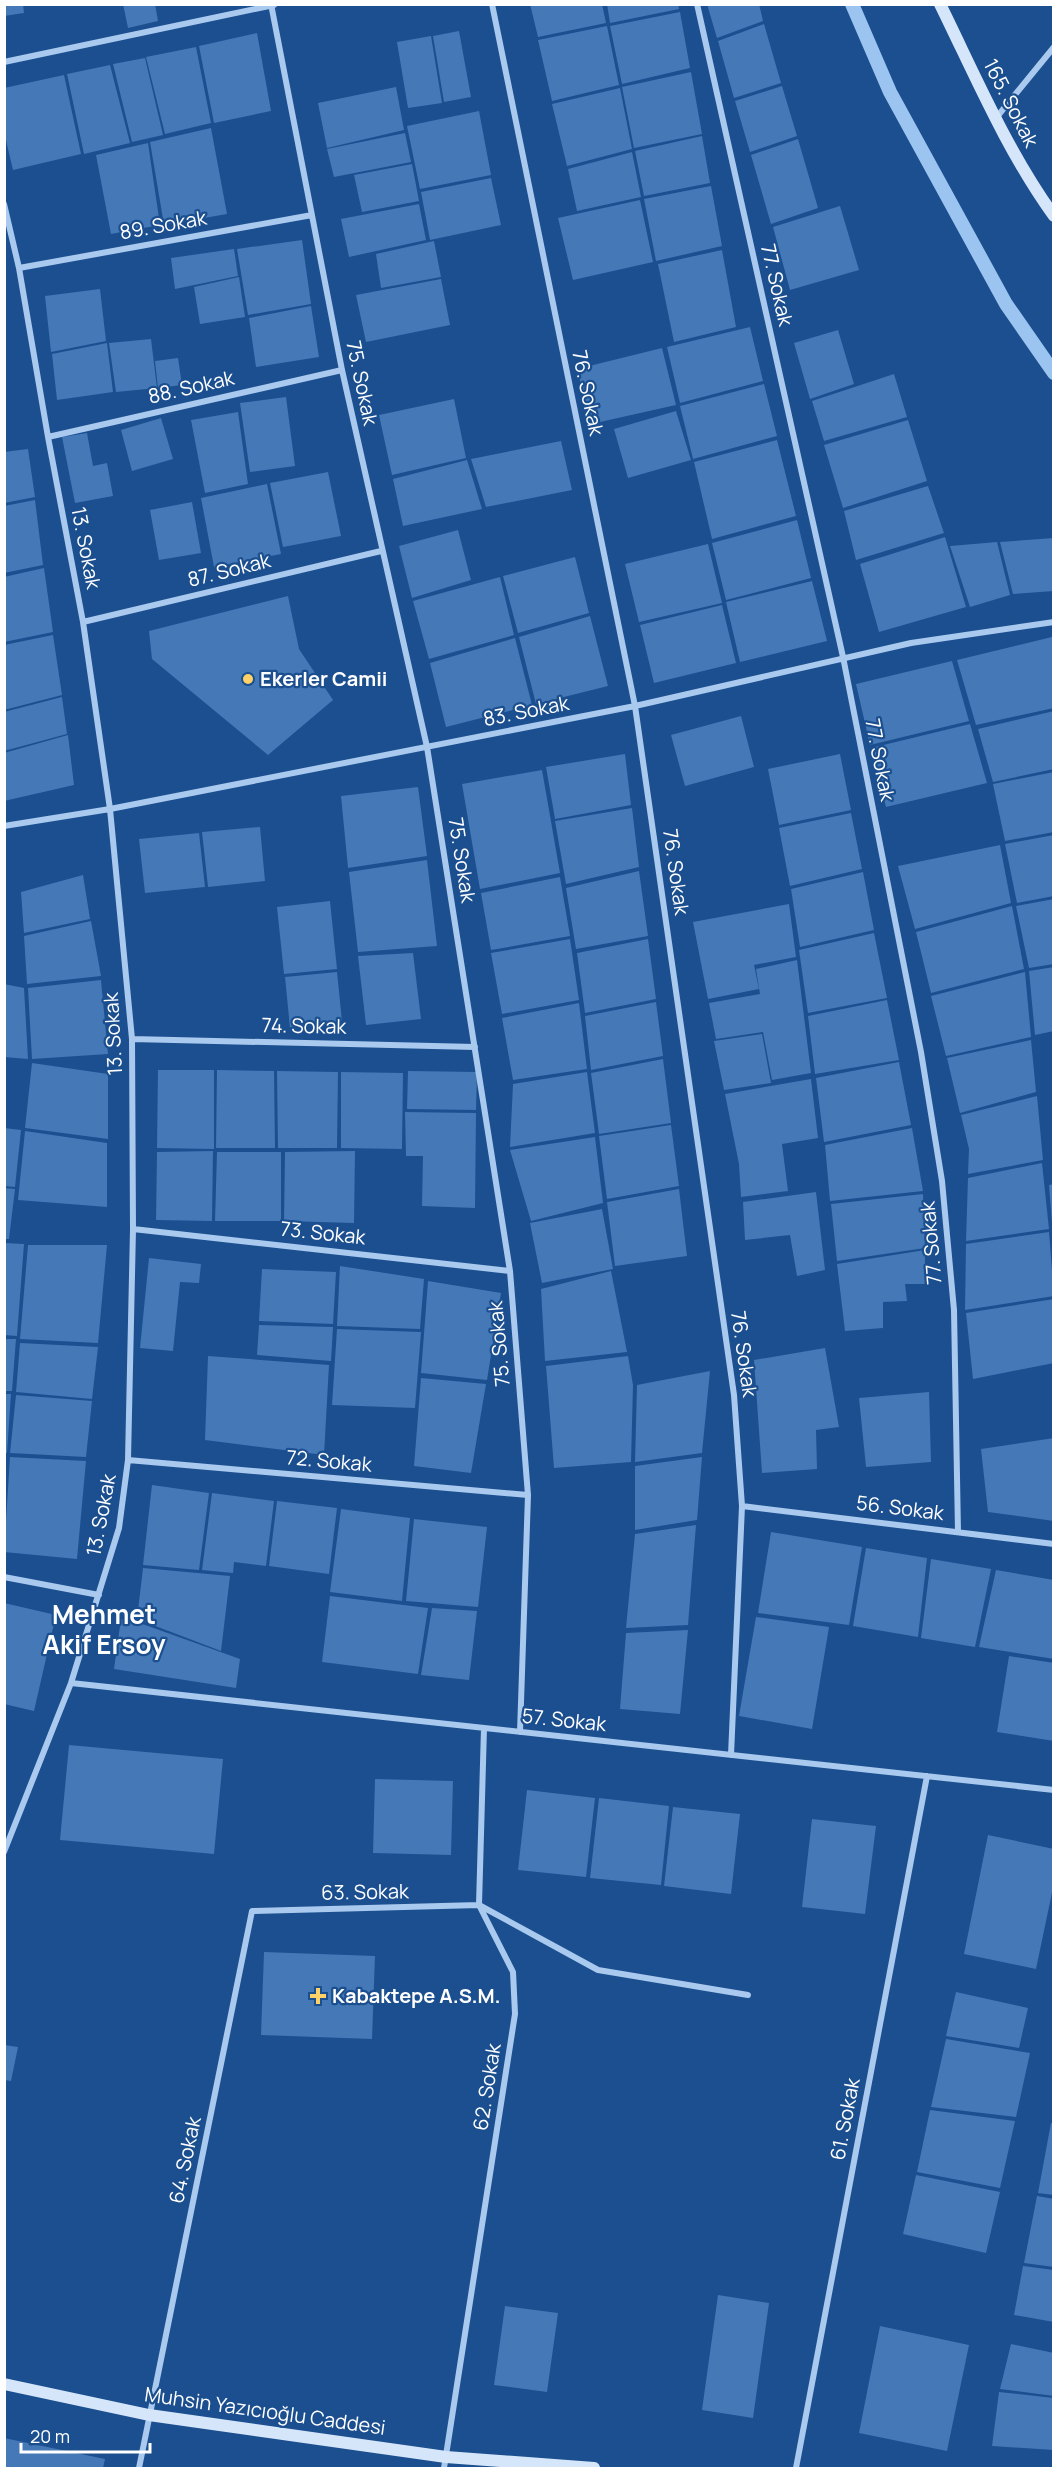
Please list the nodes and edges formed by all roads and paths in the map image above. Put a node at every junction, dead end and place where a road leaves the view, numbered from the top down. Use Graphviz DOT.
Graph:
graph roads {
  1 [pos="492,4"];
  2 [pos="697,4"];
  3 [pos="940,4"];
  4 [pos="272,5"];
  5 [pos="1053,47"];
  6 [pos="4,62"];
  7 [pos="996,118"];
  8 [pos="4,204"];
  9 [pos="312,215"];
  10 [pos="1053,216"];
  11 [pos="19,268"];
  12 [pos="342,370"];
  13 [pos="48,437"];
  14 [pos="381,551"];
  15 [pos="84,622"];
  16 [pos="1053,622"];
  17 [pos="843,657"];
  18 [pos="635,706"];
  19 [pos="427,747"];
  20 [pos="110,809"];
  21 [pos="4,826"];
  22 [pos="132,1039"];
  23 [pos="475,1047"];
  24 [pos="134,1229"];
  25 [pos="510,1271"];
  26 [pos="128,1460"];
  27 [pos="528,1495"];
  28 [pos="742,1506"];
  29 [pos="958,1532"];
  30 [pos="1053,1544"];
  31 [pos="4,1577"];
  32 [pos="99,1595"];
  33 [pos="71,1683"];
  34 [pos="484,1728"];
  35 [pos="520,1732"];
  36 [pos="731,1755"];
  37 [pos="927,1776"];
  38 [pos="1053,1790"];
  39 [pos="4,1852"];
  40 [pos="479,1905"];
  41 [pos="252,1911"];
  42 [pos="748,1995"];
  43 [pos="4,2384"];
  44 [pos="149,2415"];
  45 [pos="445,2463"];
  46 [pos="139,2469"];
  47 [pos="594,2469"];
  48 [pos="796,2469"];
  1 -- 18 [label="street, 76. Sokak"];
  2 -- 17 [label="street, 77. Sokak"];
  3 -- 7 [label="main road, 165. Sokak"];
  4 -- 6 [label="street"];
  4 -- 9 [label="street, 75. Sokak"];
  5 -- 7 [label="street"];
  7 -- 10 [label="main road, 165. Sokak"];
  8 -- 11 [label="street, 13. Sokak"];
  9 -- 11 [label="street, 89. Sokak"];
  9 -- 12 [label="street, 75. Sokak"];
  11 -- 13 [label="street, 13. Sokak"];
  12 -- 13 [label="street, 88. Sokak"];
  12 -- 14 [label="street, 75. Sokak"];
  13 -- 15 [label="street, 13. Sokak"];
  14 -- 15 [label="street, 87. Sokak"];
  14 -- 19 [label="street, 75. Sokak"];
  15 -- 20 [label="street, 13. Sokak"];
  16 -- 17 [label="street, 83. Sokak"];
  17 -- 18 [label="street, 83. Sokak"];
  17 -- 29 [label="street, 77. Sokak"];
  18 -- 19 [label="street, 83. Sokak"];
  18 -- 28 [label="street, 76. Sokak"];
  19 -- 20 [label="street, 83. Sokak"];
  19 -- 23 [label="street, 75. Sokak"];
  20 -- 21 [label="street, 83. Sokak"];
  20 -- 22 [label="street, 13. Sokak"];
  22 -- 23 [label="street, 74. Sokak"];
  22 -- 24 [label="street, 13. Sokak"];
  23 -- 25 [label="street, 75. Sokak"];
  24 -- 25 [label="street, 73. Sokak"];
  24 -- 26 [label="street, 13. Sokak"];
  25 -- 27 [label="street, 75. Sokak"];
  26 -- 27 [label="street, 72. Sokak"];
  26 -- 32 [label="street, 13. Sokak"];
  27 -- 35 [label="street, 75. Sokak"];
  28 -- 29 [label="street, 56. Sokak"];
  28 -- 36 [label="street, 76. Sokak"];
  29 -- 30 [label="street, 56. Sokak"];
  31 -- 32 [label="street"];
  32 -- 33 [label="street, 13. Sokak"];
  33 -- 34 [label="street, 57. Sokak"];
  33 -- 39 [label="street, 13. Sokak"];
  34 -- 35 [label="street, 57. Sokak"];
  34 -- 40 [label="street, 62. Sokak"];
  35 -- 36 [label="street, 57. Sokak"];
  36 -- 37 [label="street, 57. Sokak"];
  37 -- 38 [label="street, 57. Sokak"];
  37 -- 48 [label="street, 61. Sokak"];
  40 -- 41 [label="street, 63. Sokak"];
  40 -- 42 [label="street"];
  40 -- 45 [label="street, 62. Sokak"];
  41 -- 44 [label="street, 64. Sokak"];
  43 -- 44 [label="main road, Muhsin Yazıcıoğlu Caddesi"];
  44 -- 45 [label="main road, Muhsin Yazıcıoğlu Caddesi"];
  44 -- 46 [label="street, 64. Sokak"];
  45 -- 47 [label="main road, Muhsin Yazıcıoğlu Caddesi"];
}
